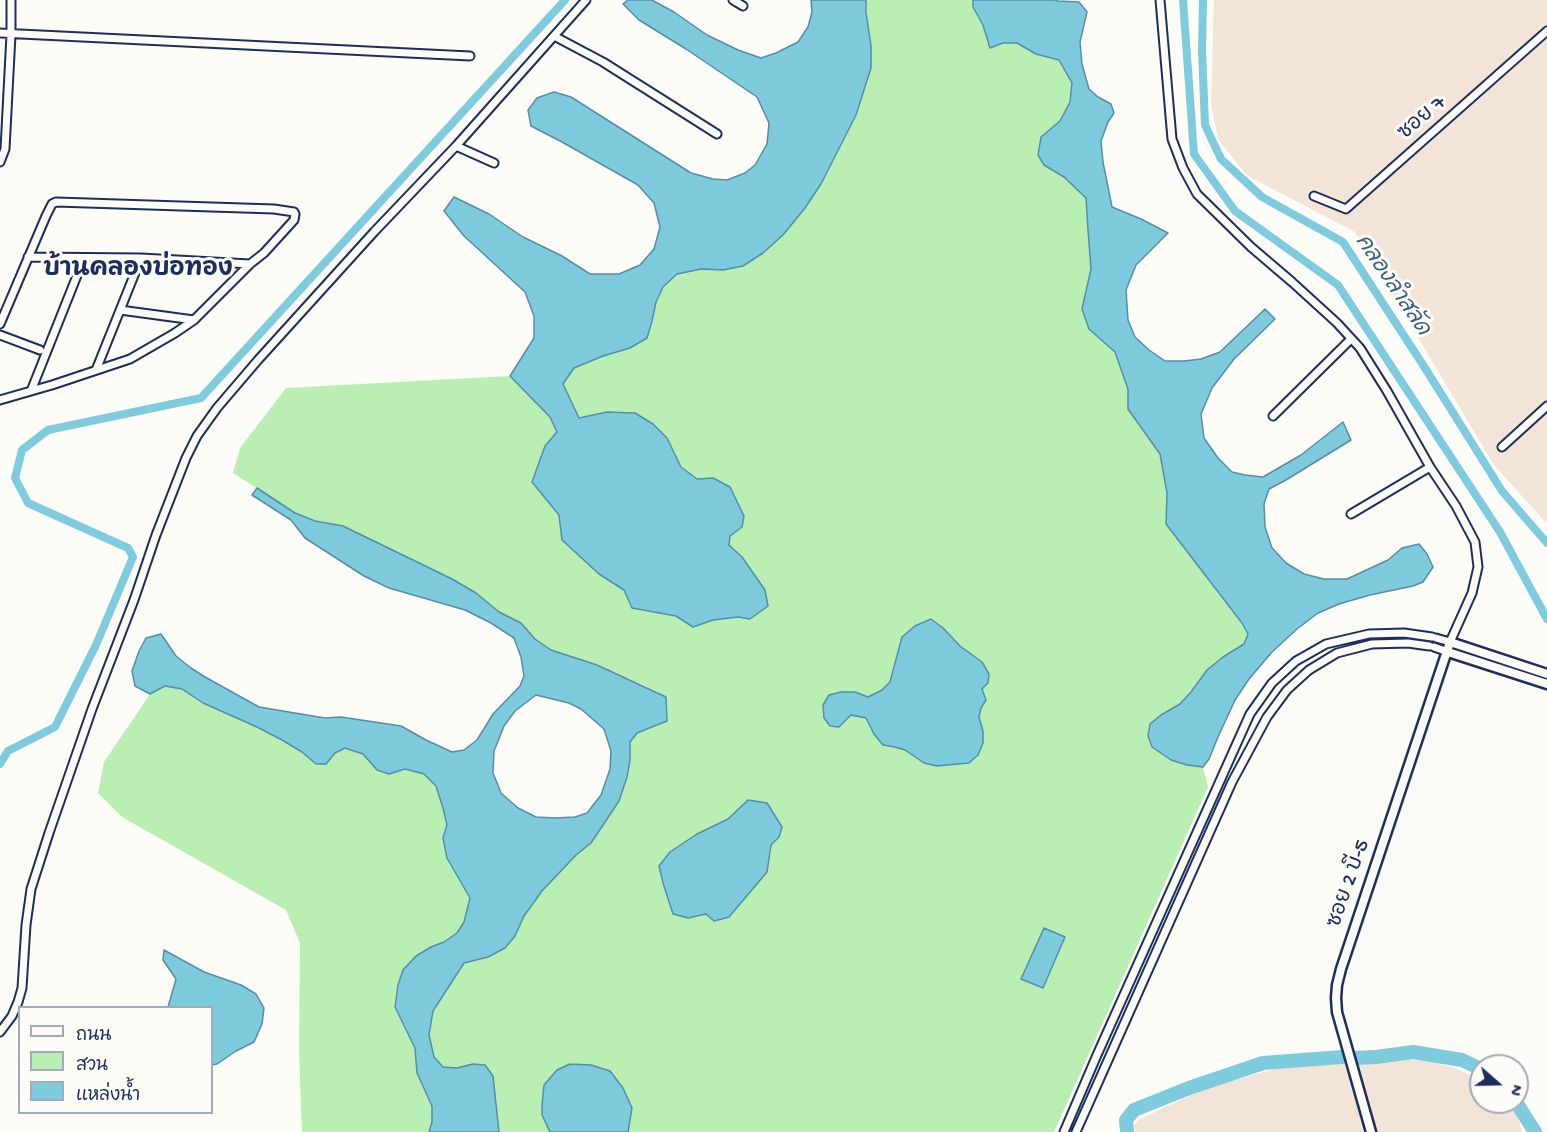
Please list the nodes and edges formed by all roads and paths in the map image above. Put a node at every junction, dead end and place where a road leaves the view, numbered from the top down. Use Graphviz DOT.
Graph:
graph roads {
  1 [pos="11,0"];
  2 [pos="586,0"];
  3 [pos="733,0"];
  4 [pos="1160,0"];
  5 [pos="743,6"];
  6 [pos="1547,31"];
  7 [pos="0,33"];
  8 [pos="11,35"];
  9 [pos="554,36"];
  10 [pos="470,56"];
  11 [pos="717,134"];
  12 [pos="456,146"];
  13 [pos="2,147"];
  14 [pos="0,162"];
  15 [pos="494,163"];
  16 [pos="1314,196"];
  17 [pos="28,258"];
  18 [pos="84,258"];
  19 [pos="141,258"];
  20 [pos="250,264"];
  21 [pos="120,310"];
  22 [pos="194,320"];
  23 [pos="0,324"];
  24 [pos="0,335"];
  25 [pos="1351,339"];
  26 [pos="40,350"];
  27 [pos="96,370"];
  28 [pos="31,391"];
  29 [pos="0,400"];
  30 [pos="1547,406"];
  31 [pos="1274,416"];
  32 [pos="1502,447"];
  33 [pos="1430,467"];
  34 [pos="1351,514"];
  35 [pos="1450,642"];
  36 [pos="1448,652"];
  37 [pos="1547,674"];
  38 [pos="1547,684"];
  39 [pos="0,1032"];
  40 [pos="1064,1132"];
  41 [pos="1076,1132"];
  42 [pos="1371,1132"];
  1 -- 8 [label="street"];
  2 -- 9 [label="street"];
  3 -- 5 [label="street"];
  4 -- 25 [label="street"];
  6 -- 16 [label="street, ซอย 7"];
  7 -- 8 [label="street"];
  8 -- 10 [label="street"];
  8 -- 13 [label="street"];
  9 -- 11 [label="street"];
  9 -- 12 [label="street"];
  12 -- 15 [label="street"];
  12 -- 39 [label="street"];
  13 -- 14 [label="street"];
  17 -- 18 [label="street"];
  17 -- 20 [label="street"];
  17 -- 23 [label="street"];
  18 -- 19 [label="street"];
  18 -- 28 [label="street"];
  19 -- 20 [label="street"];
  19 -- 21 [label="street"];
  20 -- 22 [label="street"];
  21 -- 22 [label="street"];
  21 -- 27 [label="street"];
  22 -- 27 [label="street"];
  24 -- 26 [label="street"];
  25 -- 31 [label="street"];
  25 -- 33 [label="street"];
  27 -- 28 [label="street"];
  28 -- 29 [label="street"];
  30 -- 32 [label="street"];
  33 -- 34 [label="street"];
  33 -- 35 [label="street"];
  35 -- 36 [label="street, ซอย 2 บี-5"];
  35 -- 37 [label="street"];
  35 -- 40 [label="street"];
  36 -- 38 [label="street"];
  36 -- 41 [label="street"];
  36 -- 42 [label="street, ซอย 2 บี-5"];
}
